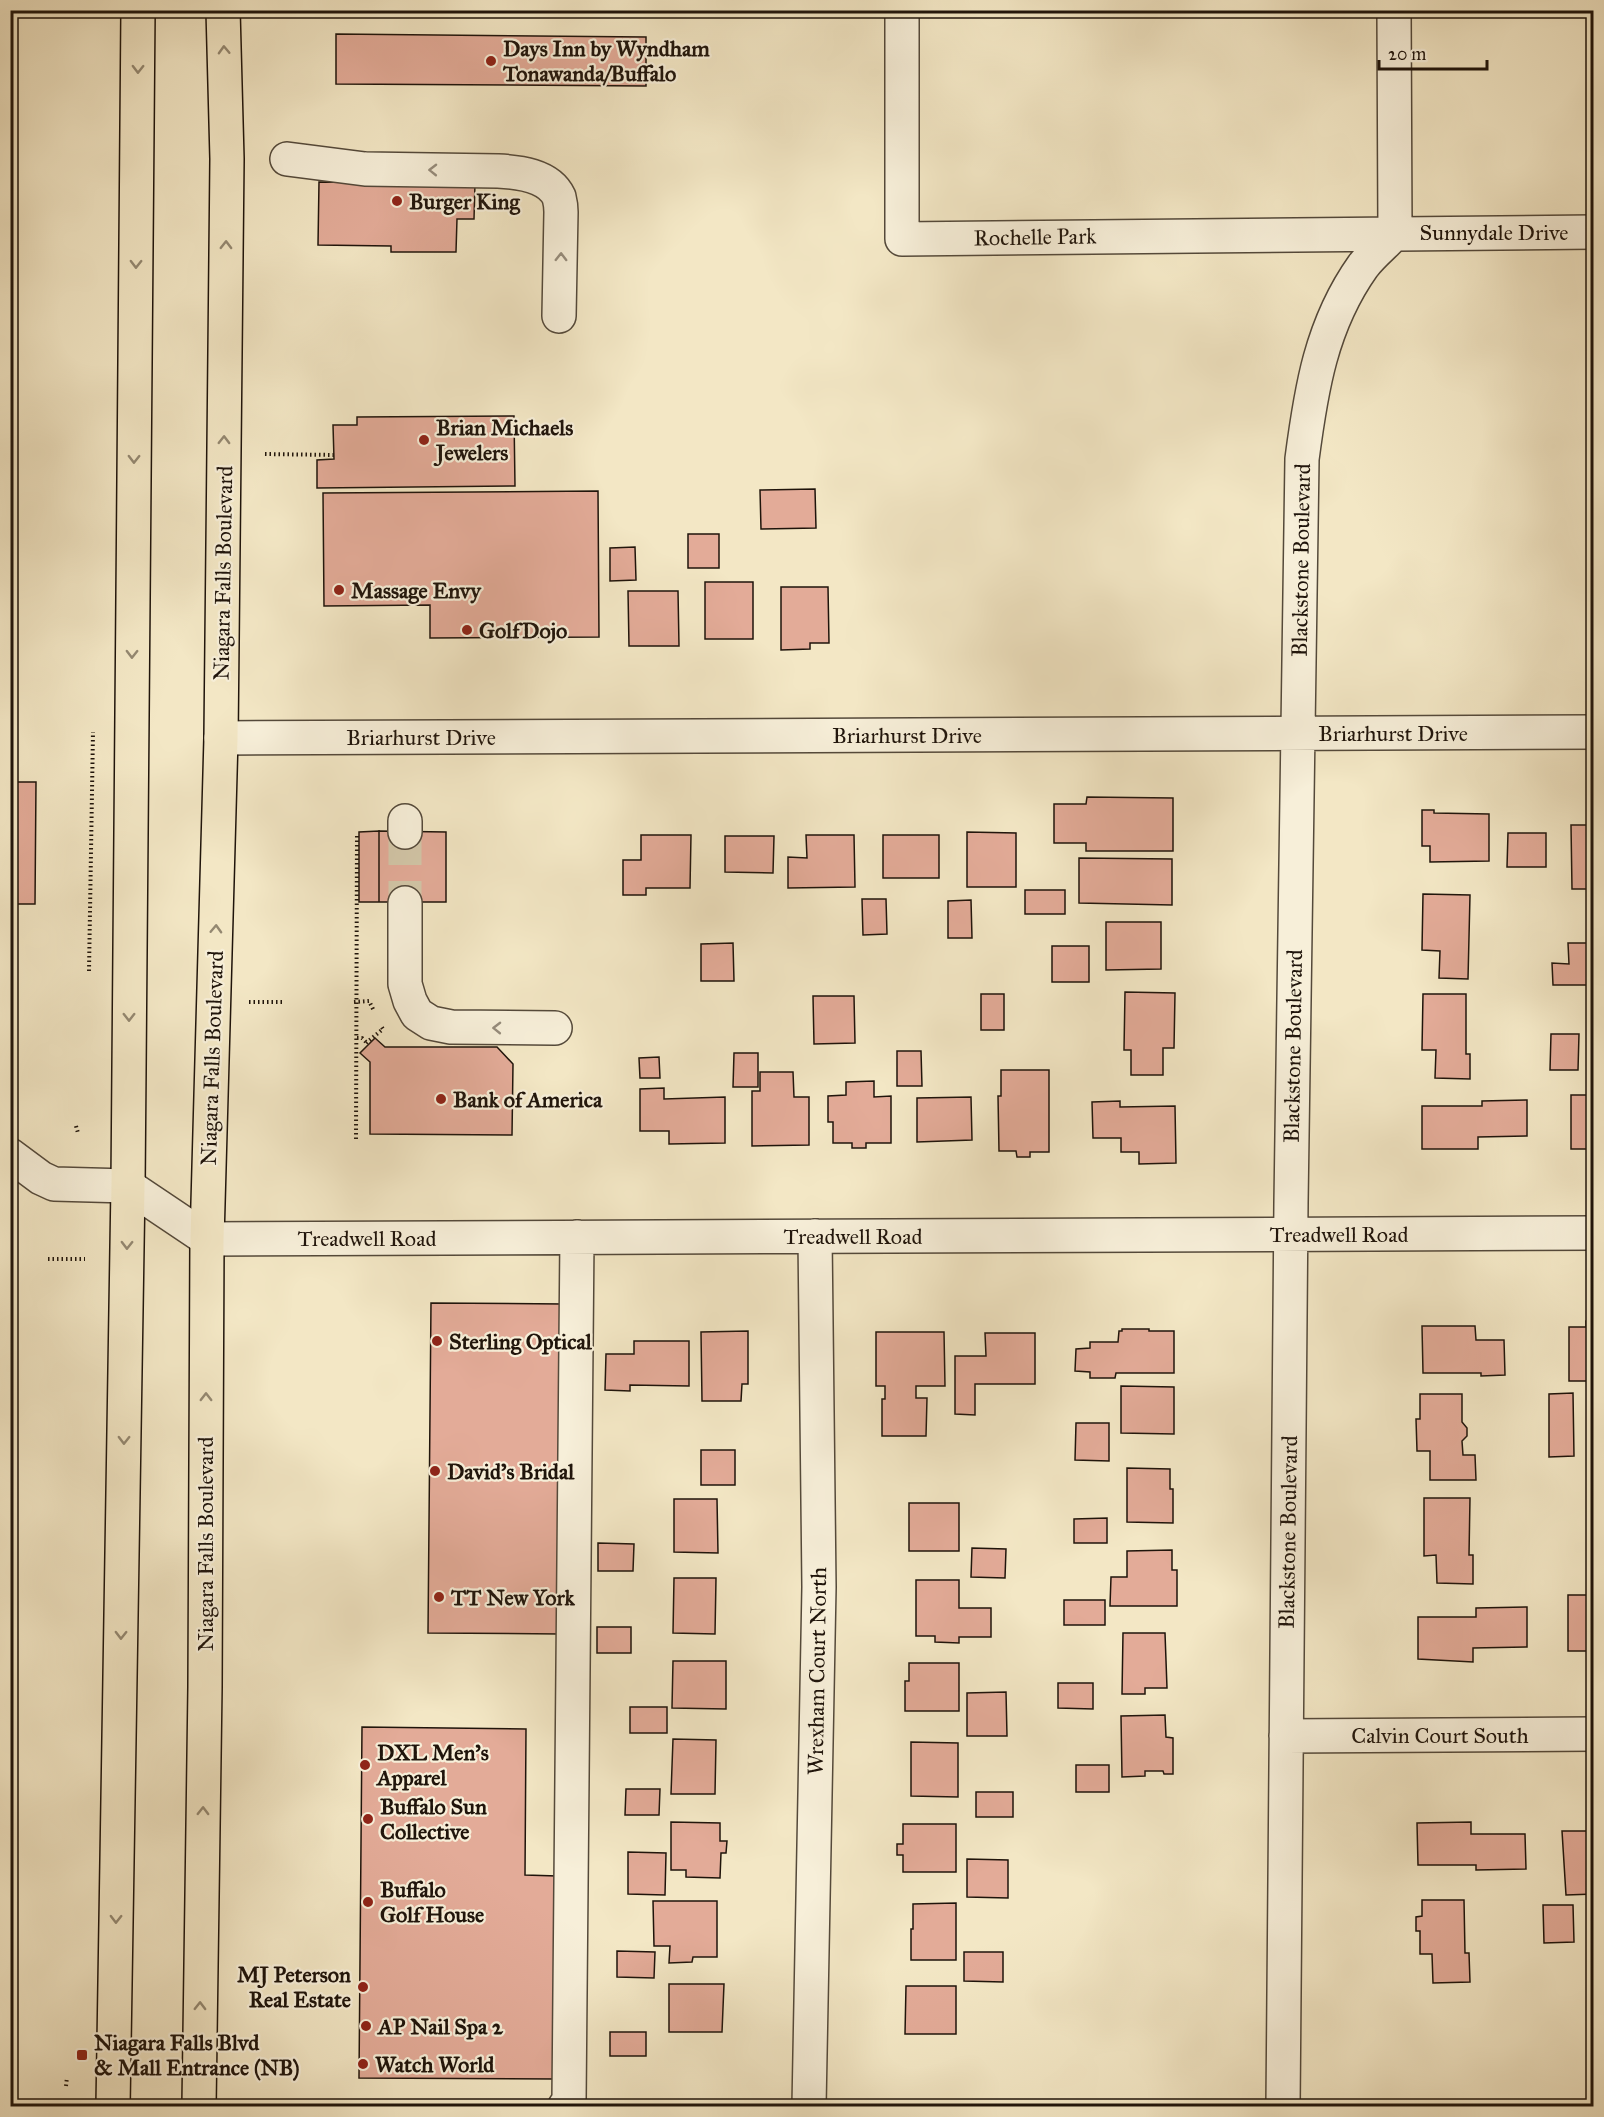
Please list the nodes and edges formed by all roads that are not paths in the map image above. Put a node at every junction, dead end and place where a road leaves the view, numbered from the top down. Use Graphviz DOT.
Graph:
graph roads {
  1 [pos="138,10"];
  2 [pos="223,10"];
  3 [pos="902,10"];
  4 [pos="1394,10"];
  5 [pos="287,159"];
  6 [pos="1593,232"];
  7 [pos="1395,233"];
  8 [pos="559,316"];
  9 [pos="1593,732"];
  10 [pos="1298,734"];
  11 [pos="221,738"];
  12 [pos="405,903"];
  13 [pos="555,1028"];
  14 [pos="10,1155"];
  15 [pos="128,1186"];
  16 [pos="1593,1233"];
  17 [pos="1291,1234"];
  18 [pos="814,1236"];
  19 [pos="577,1237"];
  20 [pos="207,1239"];
  21 [pos="1593,1734"];
  22 [pos="1286,1736"];
  23 [pos="114,2106"];
  24 [pos="199,2106"];
  25 [pos="565,2106"];
  26 [pos="809,2106"];
  27 [pos="1283,2106"];
  1 -- 15 [label="main road, one-way"];
  11 -- 2 [label="main road, Niagara Falls Boulevard, one-way"];
  3 -- 7 [label="street, Rochelle Park"];
  4 -- 7 [label="street"];
  8 -- 5 [label="street, one-way"];
  6 -- 7 [label="street, Sunnydale Drive"];
  7 -- 10 [label="street, Blackstone Boulevard"];
  9 -- 10 [label="street, Briarhurst Drive"];
  10 -- 11 [label="street, Briarhurst Drive"];
  10 -- 17 [label="street, Blackstone Boulevard"];
  20 -- 11 [label="main road, Niagara Falls Boulevard, one-way"];
  13 -- 12 [label="street, one-way"];
  14 -- 15 [label="street"];
  15 -- 20 [label="street"];
  15 -- 23 [label="main road, one-way"];
  16 -- 17 [label="street, Treadwell Road"];
  17 -- 18 [label="street, Treadwell Road"];
  17 -- 22 [label="street, Blackstone Boulevard"];
  18 -- 19 [label="street, Treadwell Road"];
  18 -- 26 [label="street, Wrexham Court North"];
  19 -- 20 [label="street, Treadwell Road"];
  19 -- 25 [label="street"];
  24 -- 20 [label="main road, Niagara Falls Boulevard, one-way"];
  21 -- 22 [label="street, Calvin Court South"];
  22 -- 27 [label="street, Blackstone Boulevard"];
}
